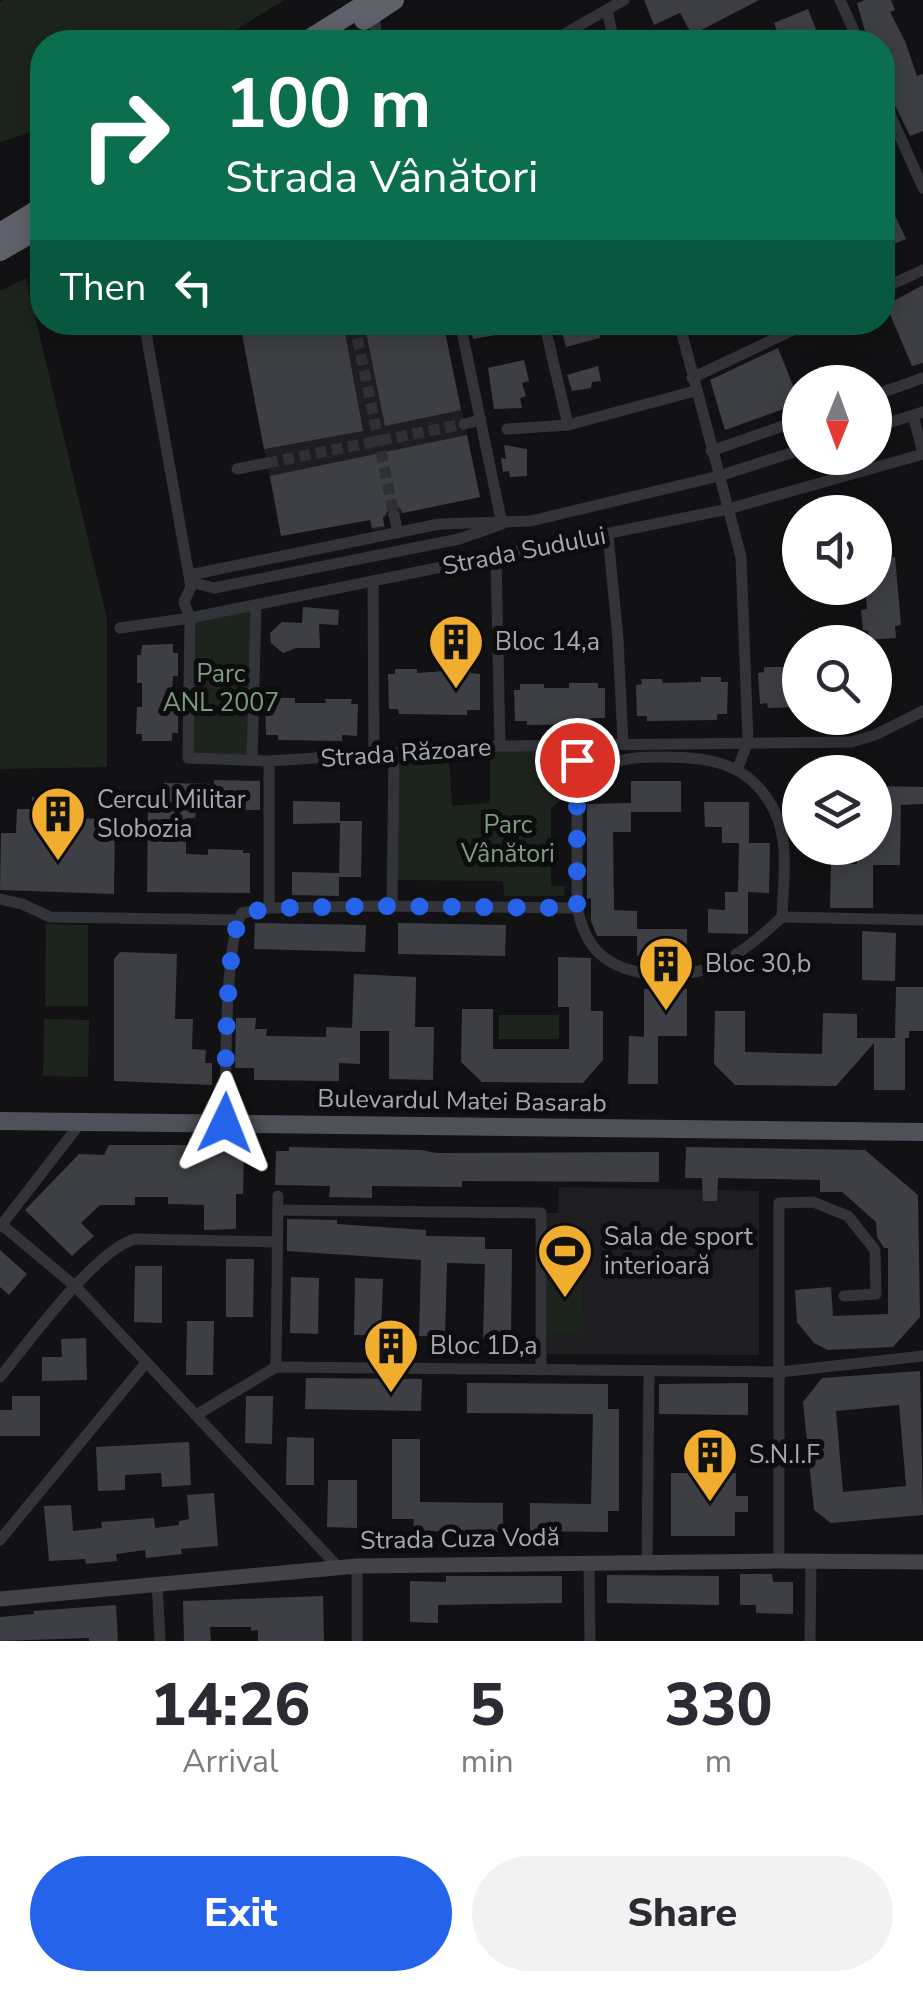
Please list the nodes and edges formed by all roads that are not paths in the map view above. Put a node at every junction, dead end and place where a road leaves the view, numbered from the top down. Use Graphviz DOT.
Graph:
graph roads {
  1 [pos="394,0"];
  2 [pos="624,0"];
  3 [pos="840,0"];
  4 [pos="373,7"];
  5 [pos="607,10"];
  6 [pos="328,30"];
  7 [pos="349,30"];
  8 [pos="571,30"];
  9 [pos="611,30"];
  10 [pos="853,30"];
  11 [pos="895,125"];
  12 [pos="923,188"];
  13 [pos="30,214"];
  14 [pos="30,223"];
  15 [pos="0,233"];
  16 [pos="30,233"];
  17 [pos="0,242"];
  18 [pos="0,251"];
  19 [pos="923,270"];
  20 [pos="895,283"];
  21 [pos="146,335"];
  22 [pos="463,335"];
  23 [pos="547,335"];
  24 [pos="682,335"];
  25 [pos="785,335"];
  26 [pos="923,378"];
  27 [pos="693,384"];
  28 [pos="892,389"];
  29 [pos="918,413"];
  30 [pos="481,420"];
  31 [pos="892,421"];
  32 [pos="464,424"];
  33 [pos="568,425"];
  34 [pos="782,426"];
  35 [pos="506,429"];
  36 [pos="711,451"];
  37 [pos="923,453"];
  38 [pos="782,456"];
  39 [pos="267,463"];
  40 [pos="237,469"];
  41 [pos="719,476"];
  42 [pos="728,509"];
  43 [pos="394,515"];
  44 [pos="502,524"];
  45 [pos="398,532"];
  46 [pos="608,535"];
  47 [pos="496,556"];
  48 [pos="190,575"];
  49 [pos="373,581"];
  50 [pos="256,605"];
  51 [pos="190,618"];
  52 [pos="120,628"];
  53 [pos="923,711"];
  54 [pos="748,741"];
  55 [pos="622,743"];
  56 [pos="576,745"];
  57 [pos="500,746"];
  58 [pos="394,754"];
  59 [pos="374,756"];
  60 [pos="252,760"];
  61 [pos="270,761"];
  62 [pos="738,768"];
  63 [pos="578,796"];
  64 [pos="0,898"];
  65 [pos="392,906"];
  66 [pos="269,908"];
  67 [pos="577,908"];
  68 [pos="782,917"];
  69 [pos="238,920"];
  70 [pos="923,920"];
  71 [pos="0,1121"];
  72 [pos="82,1121"];
  73 [pos="225,1123"];
  74 [pos="923,1132"];
  75 [pos="278,1196"];
  76 [pos="278,1210"];
  77 [pos="1,1226"];
  78 [pos="277,1242"];
  79 [pos="76,1287"];
  80 [pos="844,1296"];
  81 [pos="923,1356"];
  82 [pos="145,1364"];
  83 [pos="276,1367"];
  84 [pos="541,1370"];
  85 [pos="649,1372"];
  86 [pos="780,1372"];
  87 [pos="0,1377"];
  88 [pos="196,1416"];
  89 [pos="0,1540"];
  90 [pos="779,1561"];
  91 [pos="811,1561"];
  92 [pos="589,1562"];
  93 [pos="647,1562"];
  94 [pos="923,1562"];
  95 [pos="358,1566"];
  96 [pos="338,1567"];
  97 [pos="157,1582"];
  98 [pos="0,1599"];
  99 [pos="160,1641"];
  100 [pos="357,1641"];
  101 [pos="590,1641"];
  102 [pos="810,1641"];
  1 -- 4 [label="highway"];
  2 -- 5 [label="street"];
  3 -- 10 [label="street"];
  4 -- 6 [label="highway"];
  4 -- 7 [label="highway"];
  5 -- 8 [label="street"];
  5 -- 9 [label="street"];
  11 -- 12 [label="street"];
  13 -- 15 [label="highway"];
  14 -- 17 [label="highway"];
  16 -- 18 [label="highway"];
  19 -- 20 [label="street"];
  21 -- 48 [label="street"];
  22 -- 30 [label="street"];
  23 -- 33 [label="street"];
  24 -- 27 [label="street"];
  25 -- 27 [label="street"];
  26 -- 28 [label="street"];
  27 -- 33 [label="street"];
  27 -- 36 [label="street"];
  29 -- 31 [label="street"];
  29 -- 37 [label="street"];
  30 -- 32 [label="street"];
  30 -- 44 [label="street"];
  33 -- 35 [label="street"];
  34 -- 36 [label="street"];
  36 -- 41 [label="street"];
  37 -- 42 [label="street, Strada Sudului"];
  38 -- 41 [label="street"];
  39 -- 40 [label="street"];
  41 -- 42 [label="street"];
  41 -- 44 [label="street"];
  42 -- 46 [label="street, Strada Sudului"];
  42 -- 54 [label="street"];
  43 -- 45 [label="street"];
  44 -- 45 [label="street"];
  44 -- 48 [label="street"];
  45 -- 48 [label="street"];
  46 -- 47 [label="street, Strada Sudului"];
  46 -- 55 [label="street"];
  47 -- 49 [label="street, Strada Sudului"];
  47 -- 57 [label="street"];
  48 -- 51 [label="street"];
  49 -- 50 [label="street, Strada Sudului"];
  49 -- 59 [label="street"];
  50 -- 51 [label="street, Strada Sudului"];
  50 -- 60 [label="street"];
  51 -- 52 [label="street, Strada Sudului"];
  51 -- 60 [label="street, Strada Răzoare"];
  53 -- 54 [label="street, Strada Răzoare"];
  54 -- 55 [label="street, Strada Răzoare"];
  54 -- 62 [label="street"];
  55 -- 56 [label="street, Strada Răzoare"];
  56 -- 57 [label="street, Strada Răzoare"];
  56 -- 63 [label="street"];
  57 -- 58 [label="street, Strada Răzoare"];
  58 -- 59 [label="street, Strada Răzoare"];
  58 -- 65 [label="street"];
  59 -- 61 [label="street, Strada Răzoare"];
  60 -- 61 [label="street, Strada Răzoare"];
  61 -- 66 [label="street"];
  62 -- 63 [label="street"];
  62 -- 68 [label="street"];
  63 -- 67 [label="street"];
  64 -- 69 [label="street"];
  65 -- 66 [label="street"];
  65 -- 67 [label="street"];
  66 -- 69 [label="street"];
  67 -- 68 [label="street"];
  68 -- 70 [label="street"];
  69 -- 73 [label="street"];
  71 -- 72 [label="main road, Bulevardul Matei Basarab"];
  72 -- 73 [label="main road, Bulevardul Matei Basarab"];
  72 -- 77 [label="street"];
  73 -- 74 [label="main road, Bulevardul Matei Basarab"];
  75 -- 76 [label="street"];
  76 -- 78 [label="street"];
  76 -- 84 [label="street"];
  77 -- 79 [label="street"];
  78 -- 79 [label="street"];
  78 -- 83 [label="street"];
  79 -- 82 [label="street"];
  79 -- 87 [label="street"];
  80 -- 86 [label="street"];
  81 -- 86 [label="street"];
  82 -- 88 [label="street"];
  82 -- 89 [label="street"];
  83 -- 84 [label="street"];
  83 -- 88 [label="street"];
  84 -- 85 [label="street"];
  85 -- 86 [label="street"];
  85 -- 93 [label="street"];
  86 -- 90 [label="street"];
  88 -- 96 [label="street"];
  90 -- 91 [label="street, Strada Cuza Vodă"];
  90 -- 93 [label="street, Strada Cuza Vodă"];
  91 -- 94 [label="street, Strada Cuza Vodă"];
  91 -- 102 [label="street"];
  92 -- 93 [label="street, Strada Cuza Vodă"];
  92 -- 95 [label="street, Strada Cuza Vodă"];
  92 -- 101 [label="street"];
  95 -- 96 [label="street, Strada Cuza Vodă"];
  95 -- 100 [label="street"];
  96 -- 97 [label="street, Strada Cuza Vodă"];
  97 -- 98 [label="street, Strada Cuza Vodă"];
  97 -- 99 [label="street"];
}
